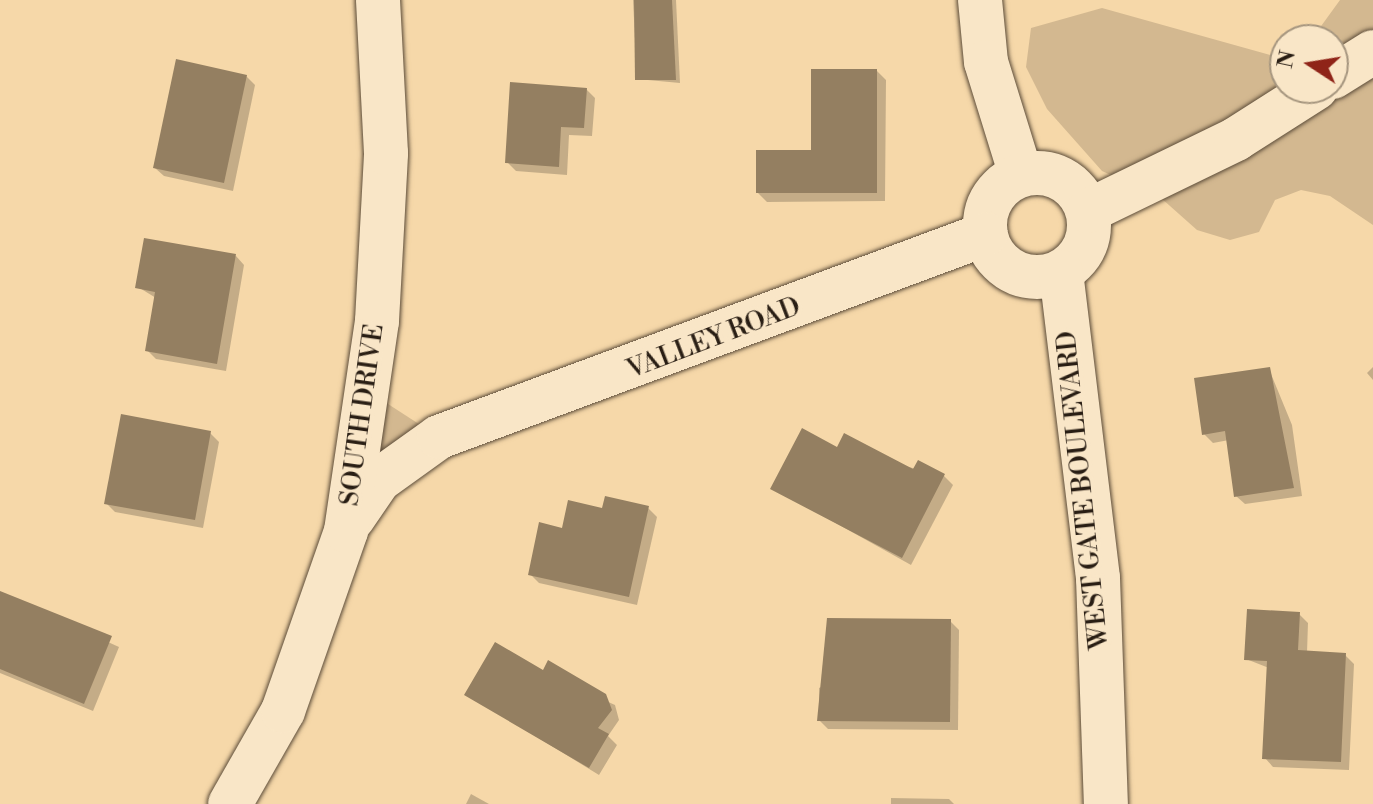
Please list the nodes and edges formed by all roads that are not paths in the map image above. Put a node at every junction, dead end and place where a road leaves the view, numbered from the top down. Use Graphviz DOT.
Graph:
graph roads {
  1 [pos="980,0"];
  2 [pos="376,3"];
  3 [pos="1373,52"];
  4 [pos="1349,67"];
  5 [pos="1291,104"];
  6 [pos="1021,175"];
  7 [pos="1088,211"];
  8 [pos="986,234"];
  9 [pos="1061,272"];
  10 [pos="371,393"];
  11 [pos="439,437"];
  12 [pos="346,531"];
  13 [pos="230,804"];
  14 [pos="1106,804"];
  1 -- 6 [label="street"];
  2 -- 10 [label="street, SOUTH DRIVE"];
  3 -- 4 [label="street"];
  5 -- 7 [label="street"];
  6 -- 7 [label="street"];
  6 -- 8 [label="street"];
  7 -- 9 [label="street"];
  8 -- 9 [label="street"];
  8 -- 11 [label="street, VALLEY ROAD"];
  9 -- 14 [label="street, WEST GATE BOULEVARD"];
  10 -- 11 [label="street"];
  10 -- 12 [label="street, SOUTH DRIVE"];
  11 -- 12 [label="street, VALLEY ROAD"];
  12 -- 13 [label="street, SOUTH DRIVE"];
}
